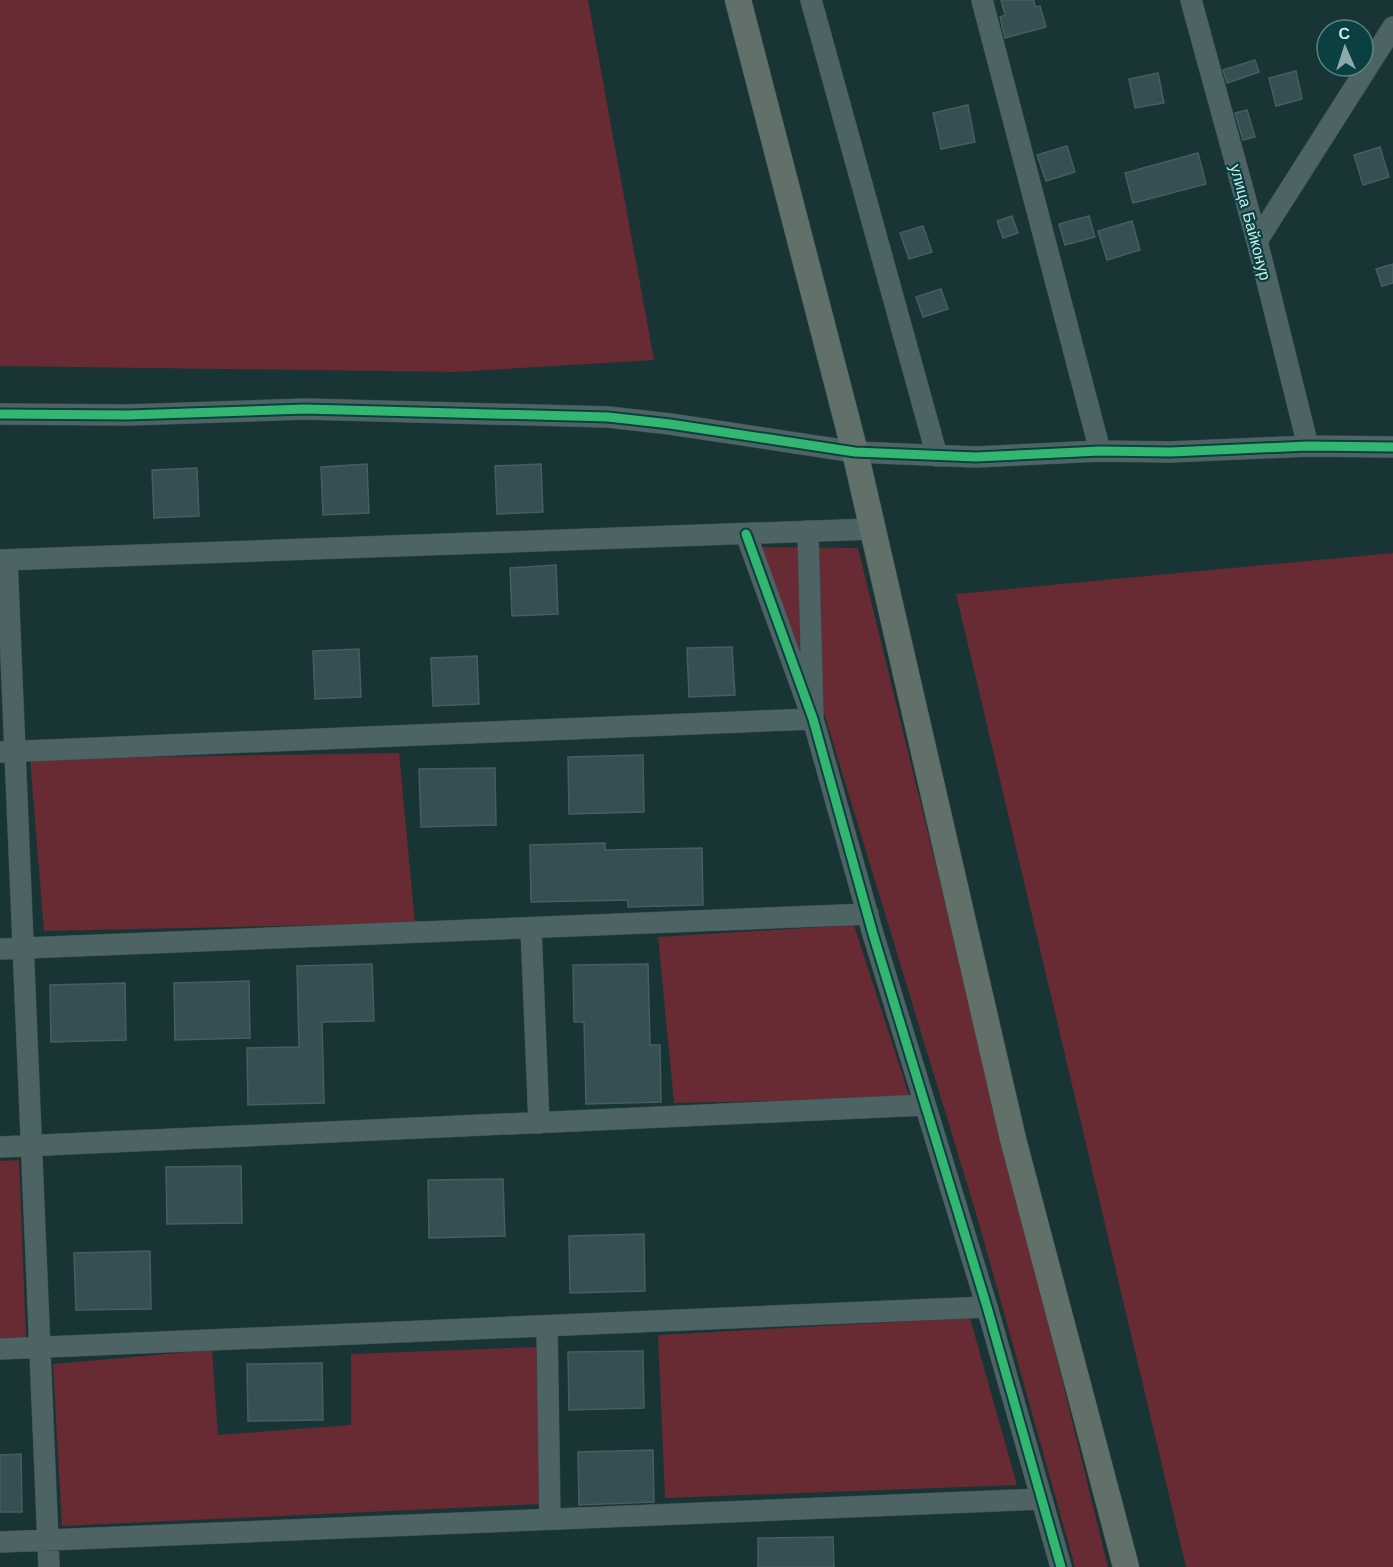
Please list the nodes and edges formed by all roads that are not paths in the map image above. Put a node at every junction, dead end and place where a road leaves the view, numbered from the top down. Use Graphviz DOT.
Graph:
graph roads {
  1 [pos="738,0"];
  2 [pos="811,0"];
  3 [pos="982,0"];
  4 [pos="1191,0"];
  5 [pos="1393,27"];
  6 [pos="1257,241"];
  7 [pos="0,414"];
  8 [pos="1308,446"];
  9 [pos="1393,447"];
  10 [pos="1100,451"];
  11 [pos="855,452"];
  12 [pos="937,456"];
  13 [pos="872,529"];
  14 [pos="808,531"];
  15 [pos="746,534"];
  16 [pos="4,560"];
  17 [pos="813,719"];
  18 [pos="8,752"];
  19 [pos="867,914"];
  20 [pos="531,928"];
  21 [pos="23,948"];
  22 [pos="0,949"];
  23 [pos="925,1105"];
  24 [pos="539,1123"];
  25 [pos="31,1146"];
  26 [pos="0,1147"];
  27 [pos="987,1307"];
  28 [pos="547,1326"];
  29 [pos="40,1348"];
  30 [pos="0,1349"];
  31 [pos="1042,1499"];
  32 [pos="550,1519"];
  33 [pos="48,1540"];
  34 [pos="0,1542"];
  35 [pos="49,1567"];
  36 [pos="1061,1567"];
  37 [pos="1126,1567"];
  1 -- 11 [label="main road"];
  2 -- 12 [label="street"];
  3 -- 10 [label="street"];
  4 -- 6 [label="street, улица Байконур"];
  5 -- 6 [label="street"];
  6 -- 8 [label="street, улица Байконур"];
  7 -- 11 [label="street"];
  8 -- 9 [label="street"];
  8 -- 10 [label="street"];
  10 -- 12 [label="street"];
  11 -- 12 [label="street"];
  11 -- 13 [label="main road"];
  13 -- 14 [label="street"];
  13 -- 37 [label="main road"];
  14 -- 15 [label="street"];
  14 -- 17 [label="street"];
  15 -- 16 [label="street"];
  15 -- 17 [label="street"];
  16 -- 18 [label="street"];
  17 -- 18 [label="street"];
  17 -- 19 [label="street"];
  18 -- 21 [label="street"];
  19 -- 20 [label="street"];
  19 -- 23 [label="street"];
  20 -- 21 [label="street"];
  20 -- 24 [label="street"];
  21 -- 22 [label="street"];
  21 -- 25 [label="street"];
  23 -- 24 [label="street"];
  23 -- 27 [label="street"];
  24 -- 25 [label="street"];
  25 -- 26 [label="street"];
  25 -- 29 [label="street"];
  27 -- 28 [label="street"];
  27 -- 31 [label="street"];
  28 -- 29 [label="street"];
  28 -- 32 [label="street"];
  29 -- 30 [label="street"];
  29 -- 33 [label="street"];
  31 -- 32 [label="street"];
  31 -- 36 [label="street"];
  32 -- 33 [label="street"];
  33 -- 34 [label="street"];
  33 -- 35 [label="street"];
}
